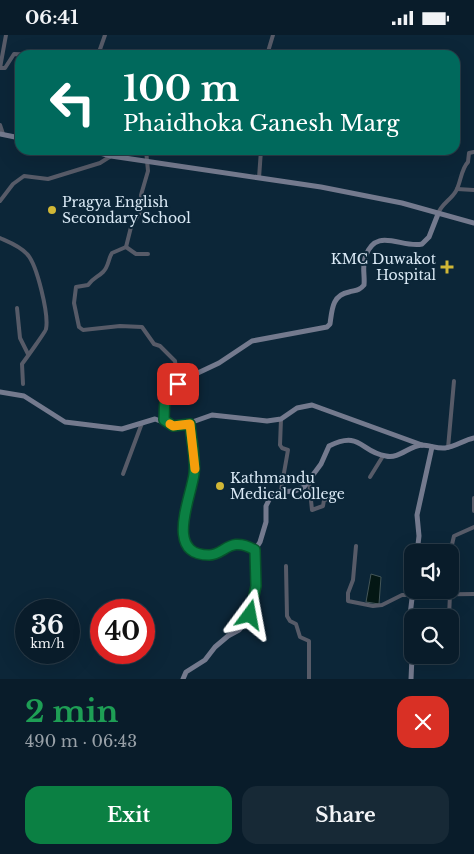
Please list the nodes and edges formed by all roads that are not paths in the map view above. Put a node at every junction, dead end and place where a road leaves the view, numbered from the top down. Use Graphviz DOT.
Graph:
graph roads {
  1 [pos="6,35"];
  2 [pos="105,35"];
  3 [pos="273,35"];
  4 [pos="100,50"];
  5 [pos="268,50"];
  6 [pos="15,54"];
  7 [pos="0,68"];
  8 [pos="0,125"];
  9 [pos="1,135"];
  10 [pos="15,137"];
  11 [pos="474,152"];
  12 [pos="107,155"];
  13 [pos="146,155"];
  14 [pos="261,155"];
  15 [pos="111,156"];
  16 [pos="146,160"];
  17 [pos="259,179"];
  18 [pos="457,189"];
  19 [pos="474,191"];
  20 [pos="0,201"];
  21 [pos="438,214"];
  22 [pos="474,223"];
  23 [pos="0,238"];
  24 [pos="126,247"];
  25 [pos="148,253"];
  26 [pos="17,308"];
  27 [pos="28,353"];
  28 [pos="454,381"];
  29 [pos="23,383"];
  30 [pos="178,384"];
  31 [pos="0,392"];
  32 [pos="281,419"];
  33 [pos="164,420"];
  34 [pos="142,423"];
  35 [pos="190,424"];
  36 [pos="474,438"];
  37 [pos="422,445"];
  38 [pos="432,447"];
  39 [pos="448,448"];
  40 [pos="383,456"];
  41 [pos="123,475"];
  42 [pos="370,477"];
  43 [pos="309,481"];
  44 [pos="281,491"];
  45 [pos="339,497"];
  46 [pos="474,498"];
  47 [pos="474,511"];
  48 [pos="474,527"];
  49 [pos="418,544"];
  50 [pos="452,544"];
  51 [pos="356,545"];
  52 [pos="255,550"];
  53 [pos="286,566"];
  54 [pos="459,594"];
  55 [pos="474,594"];
  56 [pos="404,595"];
  57 [pos="412,599"];
  58 [pos="183,679"];
  59 [pos="309,679"];
  60 [pos="411,679"];
  1 -- 7 [label="street"];
  2 -- 4 [label="street"];
  3 -- 5 [label="street"];
  6 -- 7 [label="street"];
  8 -- 9 [label="street"];
  9 -- 10 [label="street"];
  11 -- 18 [label="street"];
  12 -- 15 [label="street"];
  13 -- 16 [label="street"];
  14 -- 17 [label="street"];
  15 -- 16 [label="street"];
  15 -- 20 [label="street"];
  16 -- 17 [label="street"];
  16 -- 24 [label="street"];
  17 -- 21 [label="street"];
  18 -- 19 [label="street"];
  18 -- 21 [label="street"];
  21 -- 22 [label="street"];
  21 -- 30 [label="street"];
  23 -- 27 [label="street"];
  24 -- 25 [label="street"];
  24 -- 30 [label="street"];
  26 -- 27 [label="street"];
  27 -- 29 [label="street"];
  28 -- 39 [label="street"];
  30 -- 33 [label="street"];
  31 -- 34 [label="street"];
  32 -- 35 [label="street"];
  32 -- 37 [label="street"];
  32 -- 44 [label="street"];
  33 -- 34 [label="street"];
  33 -- 35 [label="street"];
  34 -- 41 [label="street"];
  35 -- 52 [label="street"];
  36 -- 39 [label="street"];
  37 -- 38 [label="street"];
  37 -- 40 [label="street"];
  38 -- 39 [label="street"];
  38 -- 49 [label="street"];
  40 -- 42 [label="street"];
  40 -- 43 [label="street"];
  43 -- 44 [label="street"];
  43 -- 45 [label="street"];
  44 -- 52 [label="street"];
  46 -- 47 [label="street"];
  48 -- 50 [label="street"];
  51 -- 56 [label="street"];
  52 -- 58 [label="street"];
  53 -- 59 [label="street"];
  54 -- 55 [label="street"];
  57 -- 60 [label="street"];
}
